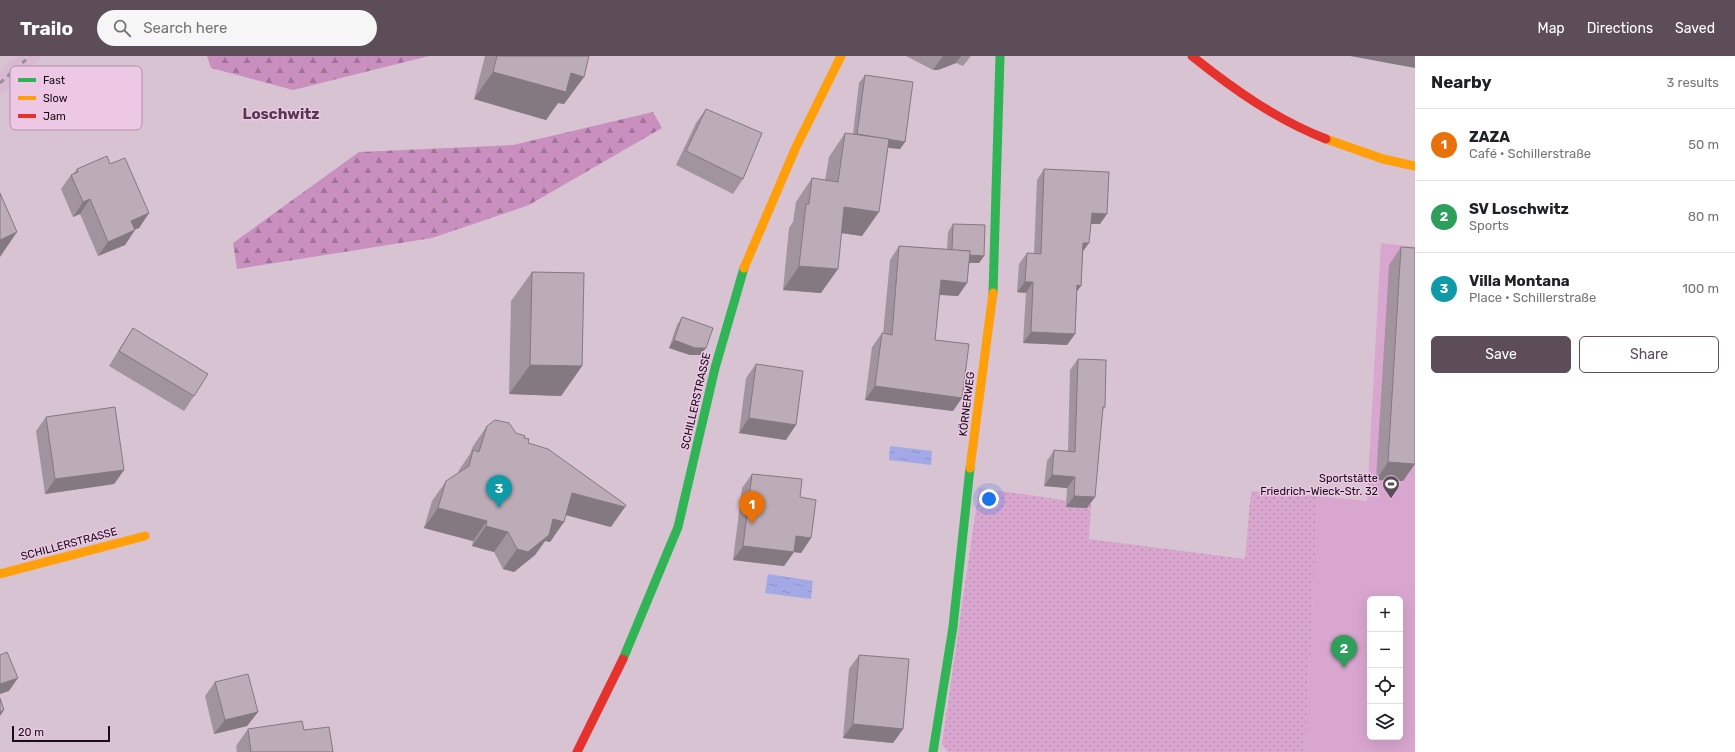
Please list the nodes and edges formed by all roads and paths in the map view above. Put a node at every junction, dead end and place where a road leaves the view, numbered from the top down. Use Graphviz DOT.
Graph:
graph roads {
  1 [pos="841,56"];
  2 [pos="1000,56"];
  3 [pos="1192,56"];
  4 [pos="1415,166"];
  5 [pos="145,536"];
  6 [pos="0,574"];
  7 [pos="577,752"];
  8 [pos="933,752"];
  1 -- 7 [label="street, SCHILLERSTRASSE"];
  2 -- 8 [label="street, KÖRNERWEG"];
  3 -- 4 [label="street"];
  5 -- 6 [label="street, SCHILLERSTRASSE"];
}
